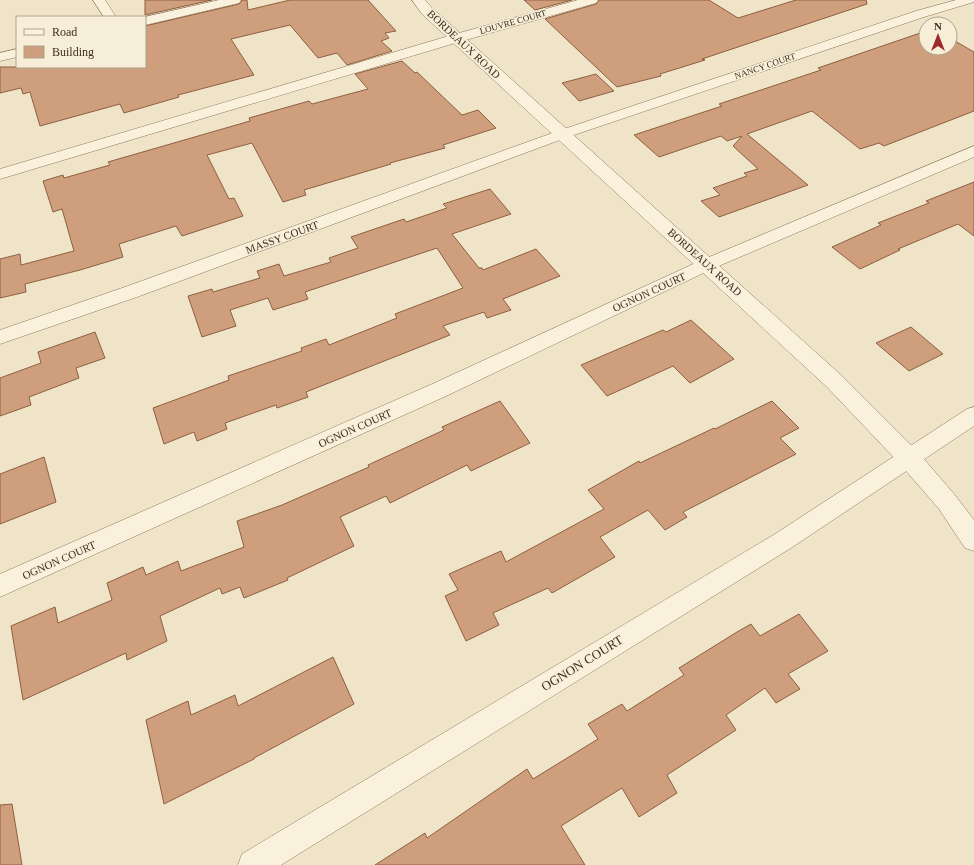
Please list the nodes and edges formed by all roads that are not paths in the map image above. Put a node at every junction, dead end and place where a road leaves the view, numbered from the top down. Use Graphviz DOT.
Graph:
graph roads {
  1 [pos="99,0"];
  2 [pos="235,0"];
  3 [pos="418,0"];
  4 [pos="592,0"];
  5 [pos="969,0"];
  6 [pos="109,16"];
  7 [pos="146,21"];
  8 [pos="457,38"];
  9 [pos="16,53"];
  10 [pos="0,57"];
  11 [pos="563,134"];
  12 [pos="974,150"];
  13 [pos="0,174"];
  14 [pos="708,264"];
  15 [pos="0,337"];
  16 [pos="974,415"];
  17 [pos="908,457"];
  18 [pos="974,540"];
  19 [pos="0,586"];
  20 [pos="254,865"];
  1 -- 6 [label="street"];
  2 -- 7 [label="street"];
  3 -- 8 [label="street, BORDEAUX ROAD"];
  4 -- 8 [label="street, LOUVRE COURT"];
  5 -- 11 [label="street, NANCY COURT"];
  8 -- 11 [label="street, BORDEAUX ROAD"];
  8 -- 13 [label="street"];
  9 -- 10 [label="street"];
  11 -- 14 [label="street, BORDEAUX ROAD"];
  11 -- 15 [label="street, MASSY COURT"];
  12 -- 14 [label="street"];
  14 -- 17 [label="street, BORDEAUX ROAD"];
  14 -- 19 [label="street, OGNON COURT"];
  16 -- 17 [label="street, OGNON COURT"];
  17 -- 18 [label="street, BORDEAUX ROAD"];
  17 -- 20 [label="street, OGNON COURT"];
}
